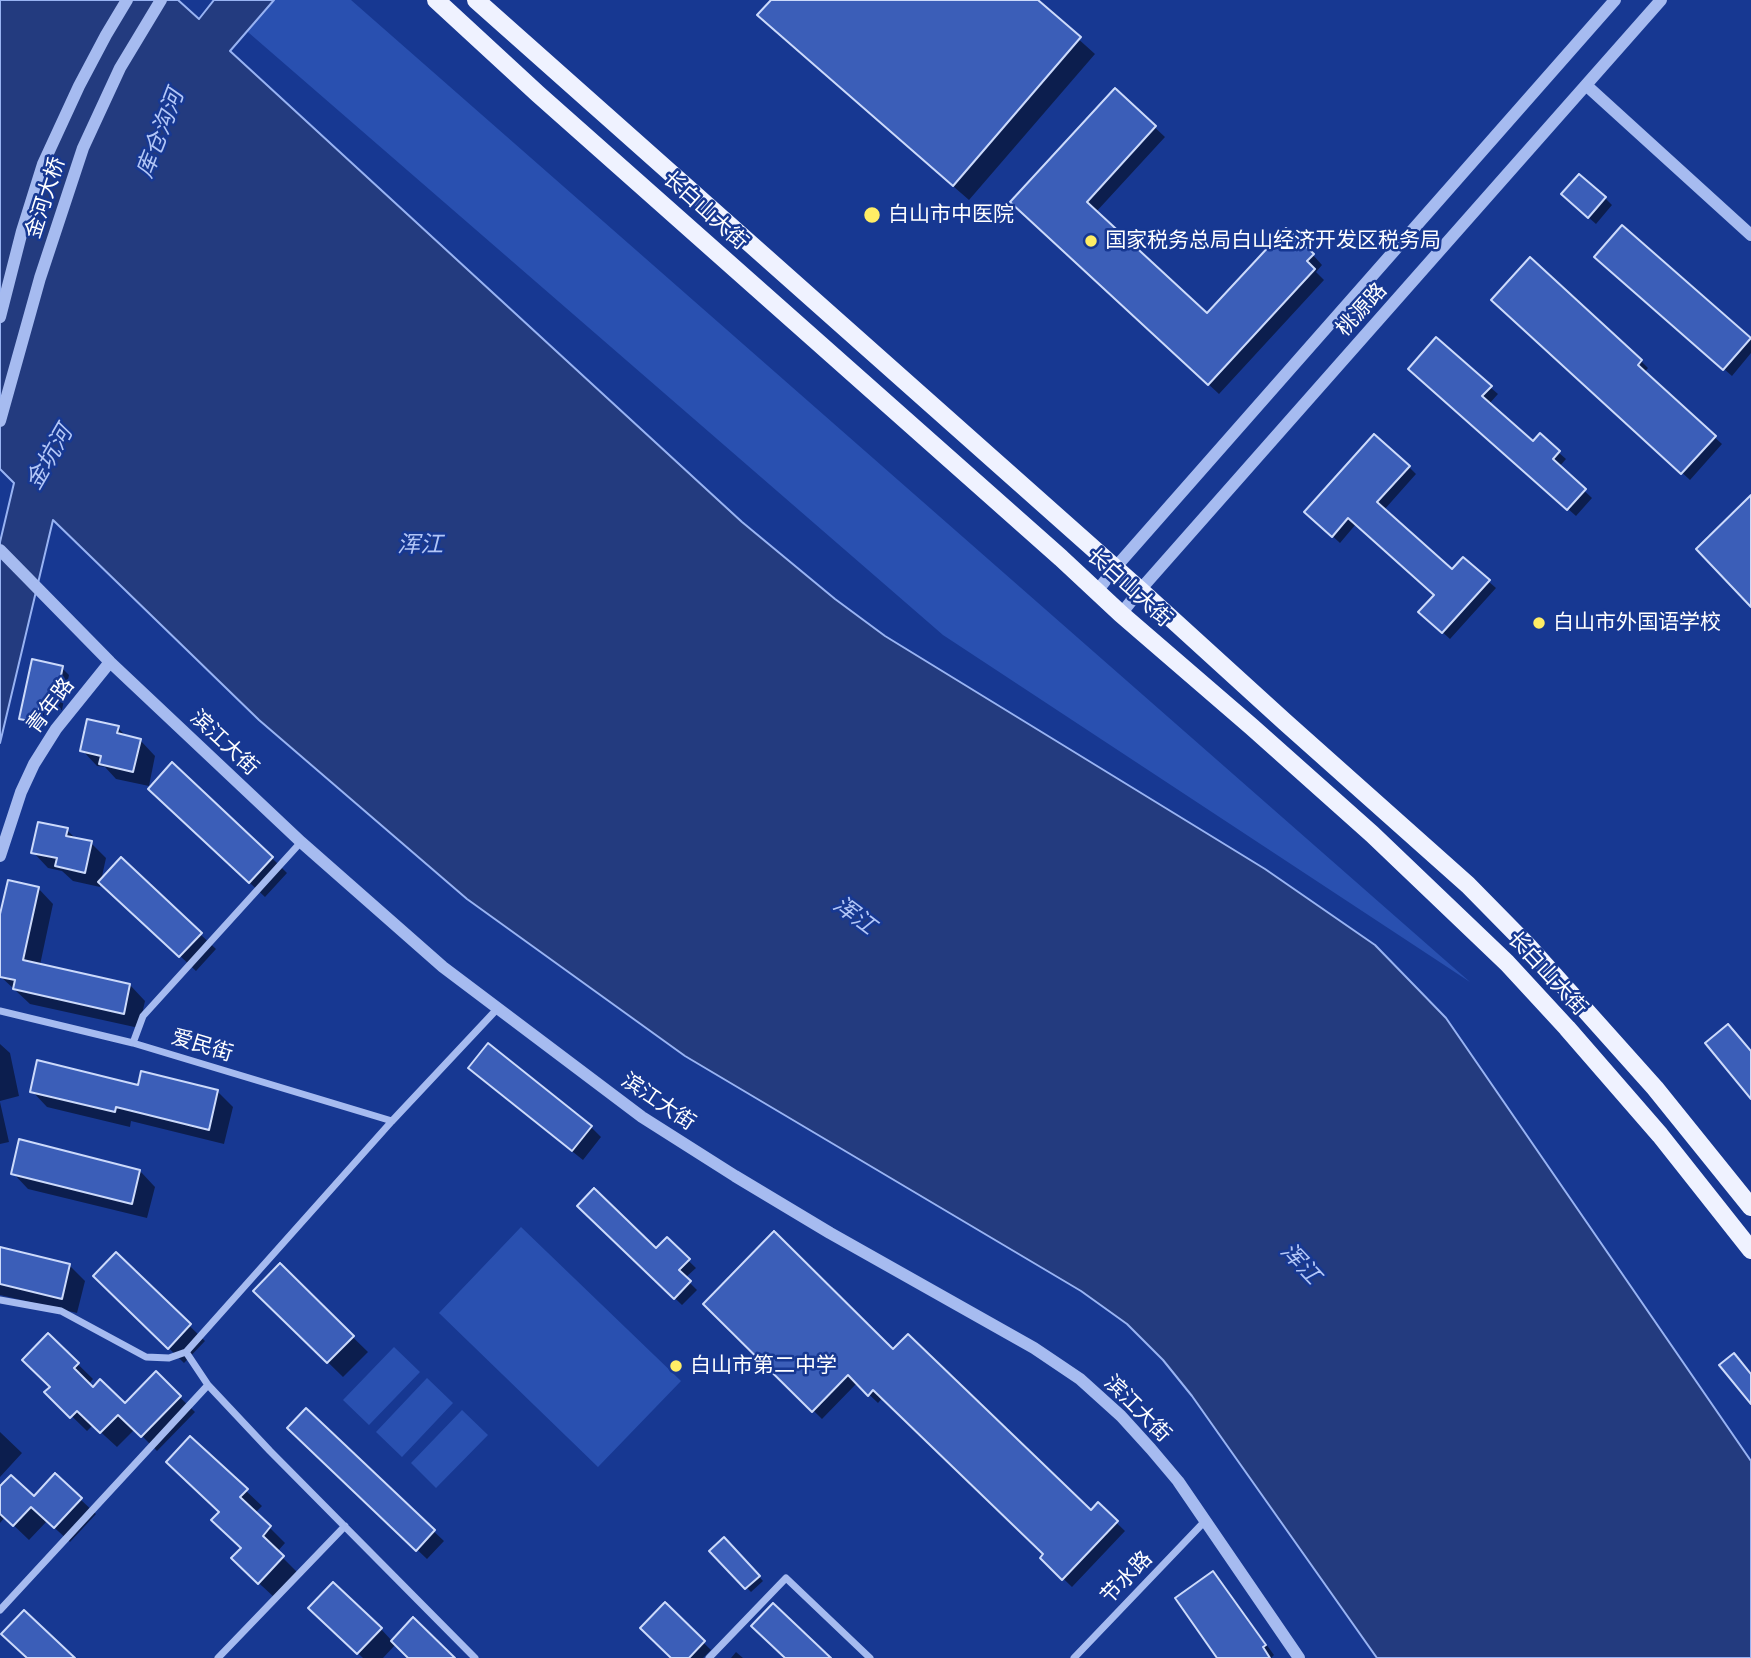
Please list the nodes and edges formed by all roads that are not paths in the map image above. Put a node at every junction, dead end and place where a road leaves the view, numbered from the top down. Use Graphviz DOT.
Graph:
graph roads {
  1 [pos="127,0"];
  2 [pos="161,0"];
  3 [pos="436,0"];
  4 [pos="476,0"];
  5 [pos="1615,0"];
  6 [pos="1661,0"];
  7 [pos="1587,86"];
  8 [pos="1751,235"];
  9 [pos="0,317"];
  10 [pos="0,421"];
  11 [pos="0,550"];
  12 [pos="1115,568"];
  13 [pos="1098,590"];
  14 [pos="1140,590"];
  15 [pos="1121,614"];
  16 [pos="110,662"];
  17 [pos="301,842"];
  18 [pos="0,856"];
  19 [pos="498,1008"];
  20 [pos="0,1011"];
  21 [pos="133,1043"];
  22 [pos="392,1121"];
  23 [pos="1751,1207"];
  24 [pos="1751,1250"];
  25 [pos="0,1300"];
  26 [pos="186,1352"];
  27 [pos="208,1385"];
  28 [pos="1205,1521"];
  29 [pos="345,1526"];
  30 [pos="0,1610"];
  31 [pos="218,1658"];
  32 [pos="475,1658"];
  33 [pos="709,1658"];
  34 [pos="870,1658"];
  35 [pos="1074,1658"];
  36 [pos="1299,1658"];
  1 -- 9 [label="street, 金河大桥"];
  2 -- 10 [label="street, 金河大桥"];
  3 -- 13 [label="main road, 长白山大街"];
  4 -- 12 [label="main road, 长白山大街"];
  5 -- 12 [label="street, 桃源路"];
  6 -- 7 [label="street, 桃源路"];
  7 -- 8 [label="street"];
  7 -- 14 [label="street, 桃源路"];
  11 -- 16 [label="street, 滨江大街"];
  12 -- 13 [label="street, 桃源路"];
  12 -- 14 [label="main road, 长白山大街"];
  13 -- 15 [label="main road, 长白山大街"];
  14 -- 15 [label="street, 桃源路"];
  14 -- 23 [label="main road, 长白山大街"];
  15 -- 24 [label="main road, 长白山大街"];
  16 -- 17 [label="street, 滨江大街"];
  16 -- 18 [label="street, 青年路"];
  17 -- 19 [label="street, 滨江大街"];
  17 -- 21 [label="street"];
  19 -- 22 [label="street"];
  19 -- 28 [label="street, 滨江大街"];
  20 -- 21 [label="street, 爱民街"];
  21 -- 22 [label="street, 爱民街"];
  22 -- 26 [label="street"];
  25 -- 26 [label="street"];
  26 -- 27 [label="street"];
  27 -- 29 [label="street"];
  27 -- 30 [label="street"];
  28 -- 35 [label="street, 节水路"];
  28 -- 36 [label="street, 滨江大街"];
  29 -- 31 [label="street"];
  29 -- 32 [label="street"];
  33 -- 34 [label="street"];
}
